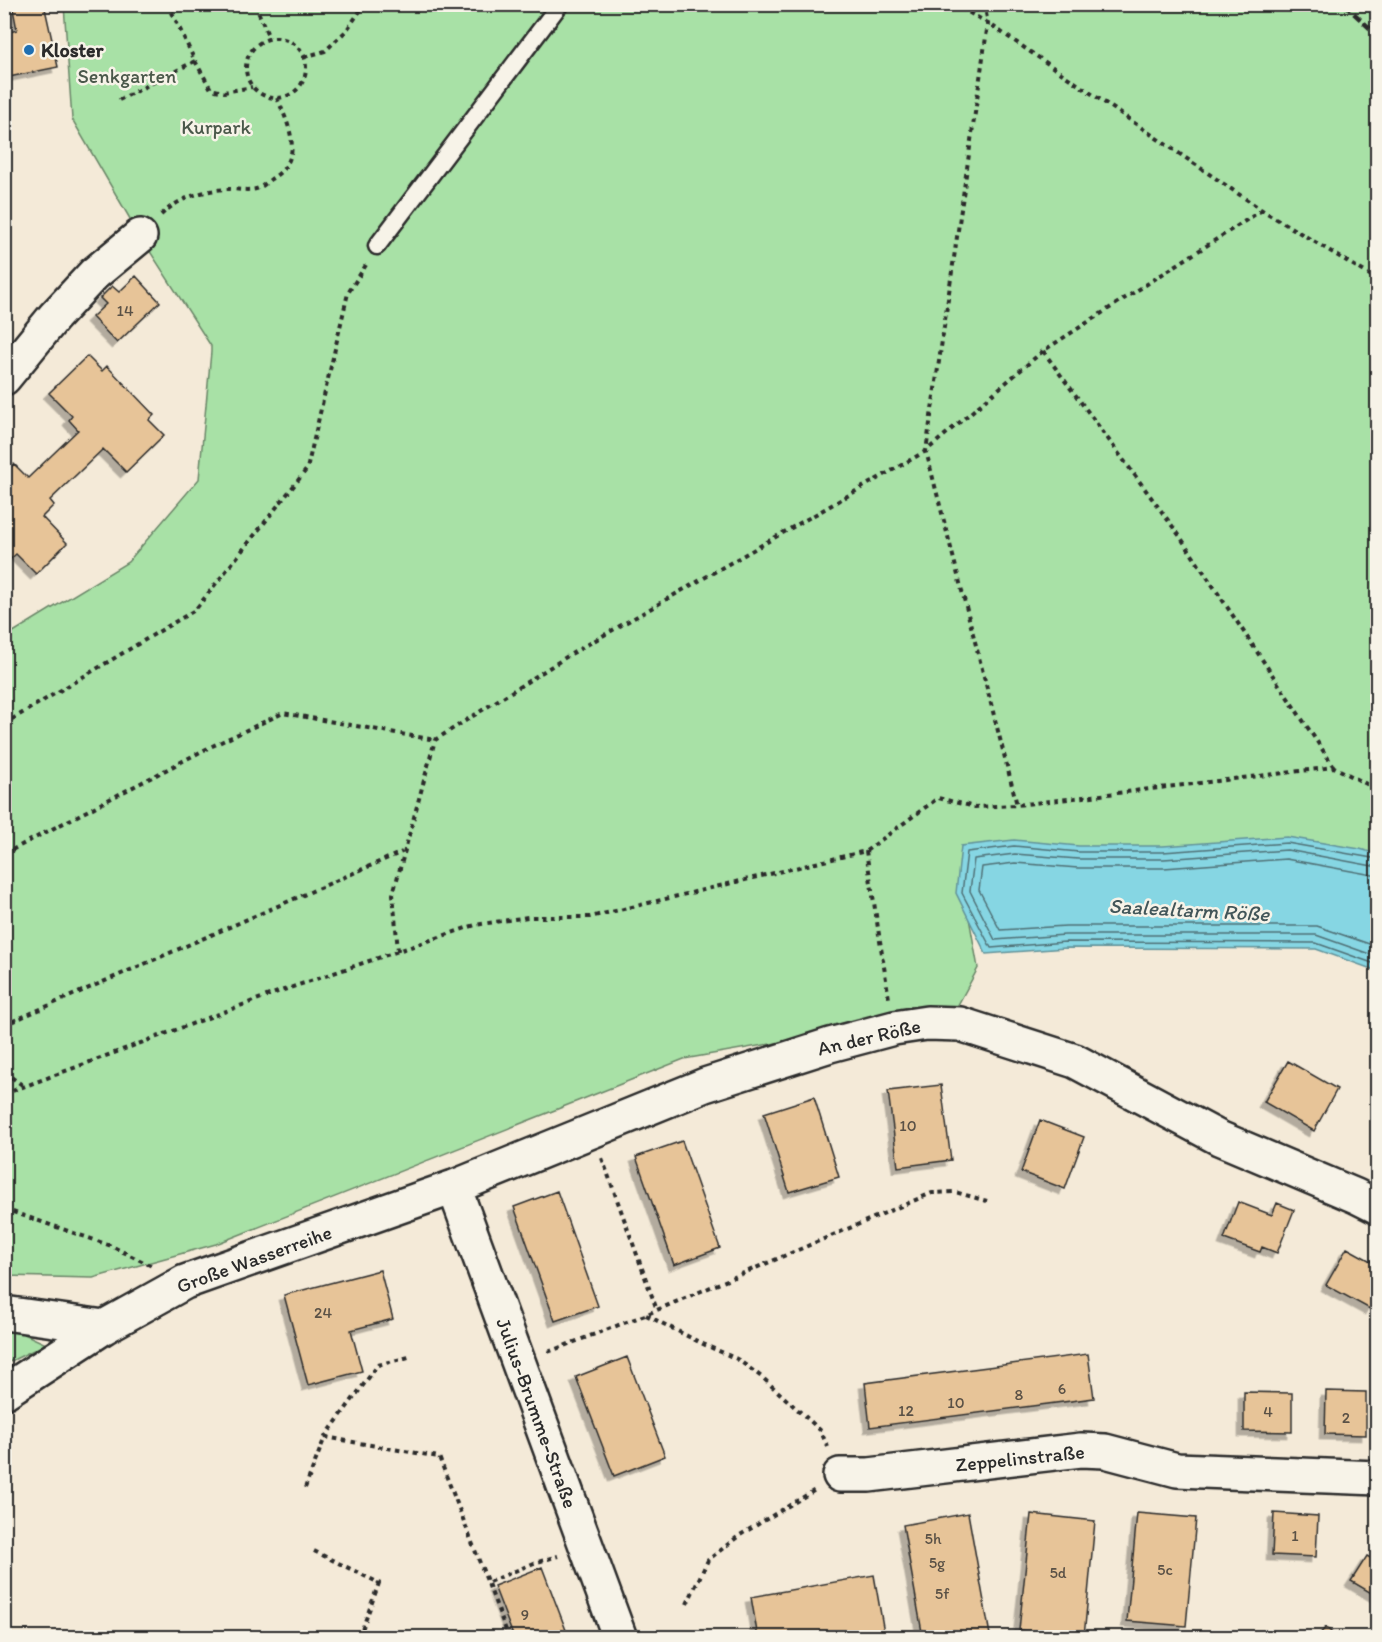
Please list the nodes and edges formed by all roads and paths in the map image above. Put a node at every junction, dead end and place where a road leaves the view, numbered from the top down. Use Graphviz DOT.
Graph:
graph roads {
  1 [pos="168,4"];
  2 [pos="255,4"];
  3 [pos="365,4"];
  4 [pos="560,4"];
  5 [pos="953,4"];
  6 [pos="984,4"];
  7 [pos="988,23"];
  8 [pos="269,38"];
  9 [pos="304,57"];
  10 [pos="195,61"];
  11 [pos="252,87"];
  12 [pos="277,99"];
  13 [pos="118,100"];
  14 [pos="1262,210"];
  15 [pos="140,236"];
  16 [pos="377,246"];
  17 [pos="1377,280"];
  18 [pos="1043,351"];
  19 [pos="4,378"];
  20 [pos="926,451"];
  21 [pos="4,724"];
  22 [pos="435,740"];
  23 [pos="1334,766"];
  24 [pos="1377,790"];
  25 [pos="1017,805"];
  26 [pos="866,851"];
  27 [pos="403,852"];
  28 [pos="4,854"];
  29 [pos="398,951"];
  30 [pos="887,988"];
  31 [pos="4,1025"];
  32 [pos="4,1072"];
  33 [pos="25,1087"];
  34 [pos="4,1094"];
  35 [pos="592,1131"];
  36 [pos="454,1187"];
  37 [pos="987,1201"];
  38 [pos="1377,1207"];
  39 [pos="4,1209"];
  40 [pos="185,1282"];
  41 [pos="657,1310"];
  42 [pos="4,1313"];
  43 [pos="645,1315"];
  44 [pos="104,1327"];
  45 [pos="409,1357"];
  46 [pos="519,1362"];
  47 [pos="4,1392"];
  48 [pos="325,1437"];
  49 [pos="840,1475"];
  50 [pos="1377,1478"];
  51 [pos="305,1488"];
  52 [pos="314,1551"];
  53 [pos="561,1555"];
  54 [pos="489,1582"];
  55 [pos="687,1604"];
  56 [pos="359,1638"];
  57 [pos="509,1638"];
  58 [pos="620,1638"];
  1 -- 10 [label="path"];
  2 -- 8 [label="path"];
  3 -- 9 [label="path"];
  4 -- 16 [label="lane"];
  5 -- 7 [label="path"];
  6 -- 7 [label="path"];
  7 -- 14 [label="path"];
  7 -- 20 [label="path"];
  8 -- 9 [label="path"];
  8 -- 11 [label="path"];
  9 -- 12 [label="path"];
  10 -- 11 [label="path"];
  10 -- 13 [label="path"];
  11 -- 12 [label="path"];
  12 -- 15 [label="path"];
  14 -- 17 [label="path"];
  14 -- 18 [label="path"];
  15 -- 19 [label="street"];
  16 -- 21 [label="path"];
  18 -- 20 [label="path"];
  18 -- 23 [label="path"];
  20 -- 22 [label="path"];
  20 -- 25 [label="path"];
  22 -- 27 [label="path"];
  22 -- 28 [label="path"];
  23 -- 24 [label="path"];
  23 -- 25 [label="path"];
  25 -- 26 [label="path"];
  26 -- 29 [label="path"];
  26 -- 30 [label="path"];
  27 -- 29 [label="path"];
  27 -- 31 [label="path"];
  29 -- 33 [label="path"];
  32 -- 33 [label="path"];
  33 -- 34 [label="path"];
  35 -- 36 [label="street, An der Röße"];
  35 -- 38 [label="street, An der Röße"];
  35 -- 41 [label="path"];
  36 -- 40 [label="street, Große Wasserreihe"];
  36 -- 46 [label="street, Julius-Brumme-Straße"];
  37 -- 41 [label="path"];
  39 -- 40 [label="path"];
  40 -- 44 [label="street, Große Wasserreihe"];
  41 -- 43 [label="path"];
  42 -- 44 [label="street"];
  43 -- 46 [label="path"];
  43 -- 49 [label="path"];
  44 -- 47 [label="street, Große Wasserreihe"];
  45 -- 48 [label="path"];
  46 -- 58 [label="street, Julius-Brumme-Straße"];
  48 -- 51 [label="path"];
  48 -- 54 [label="path"];
  49 -- 50 [label="street, Zeppelinstraße"];
  49 -- 55 [label="path"];
  52 -- 56 [label="path"];
  53 -- 54 [label="path"];
  54 -- 57 [label="path"];
}
